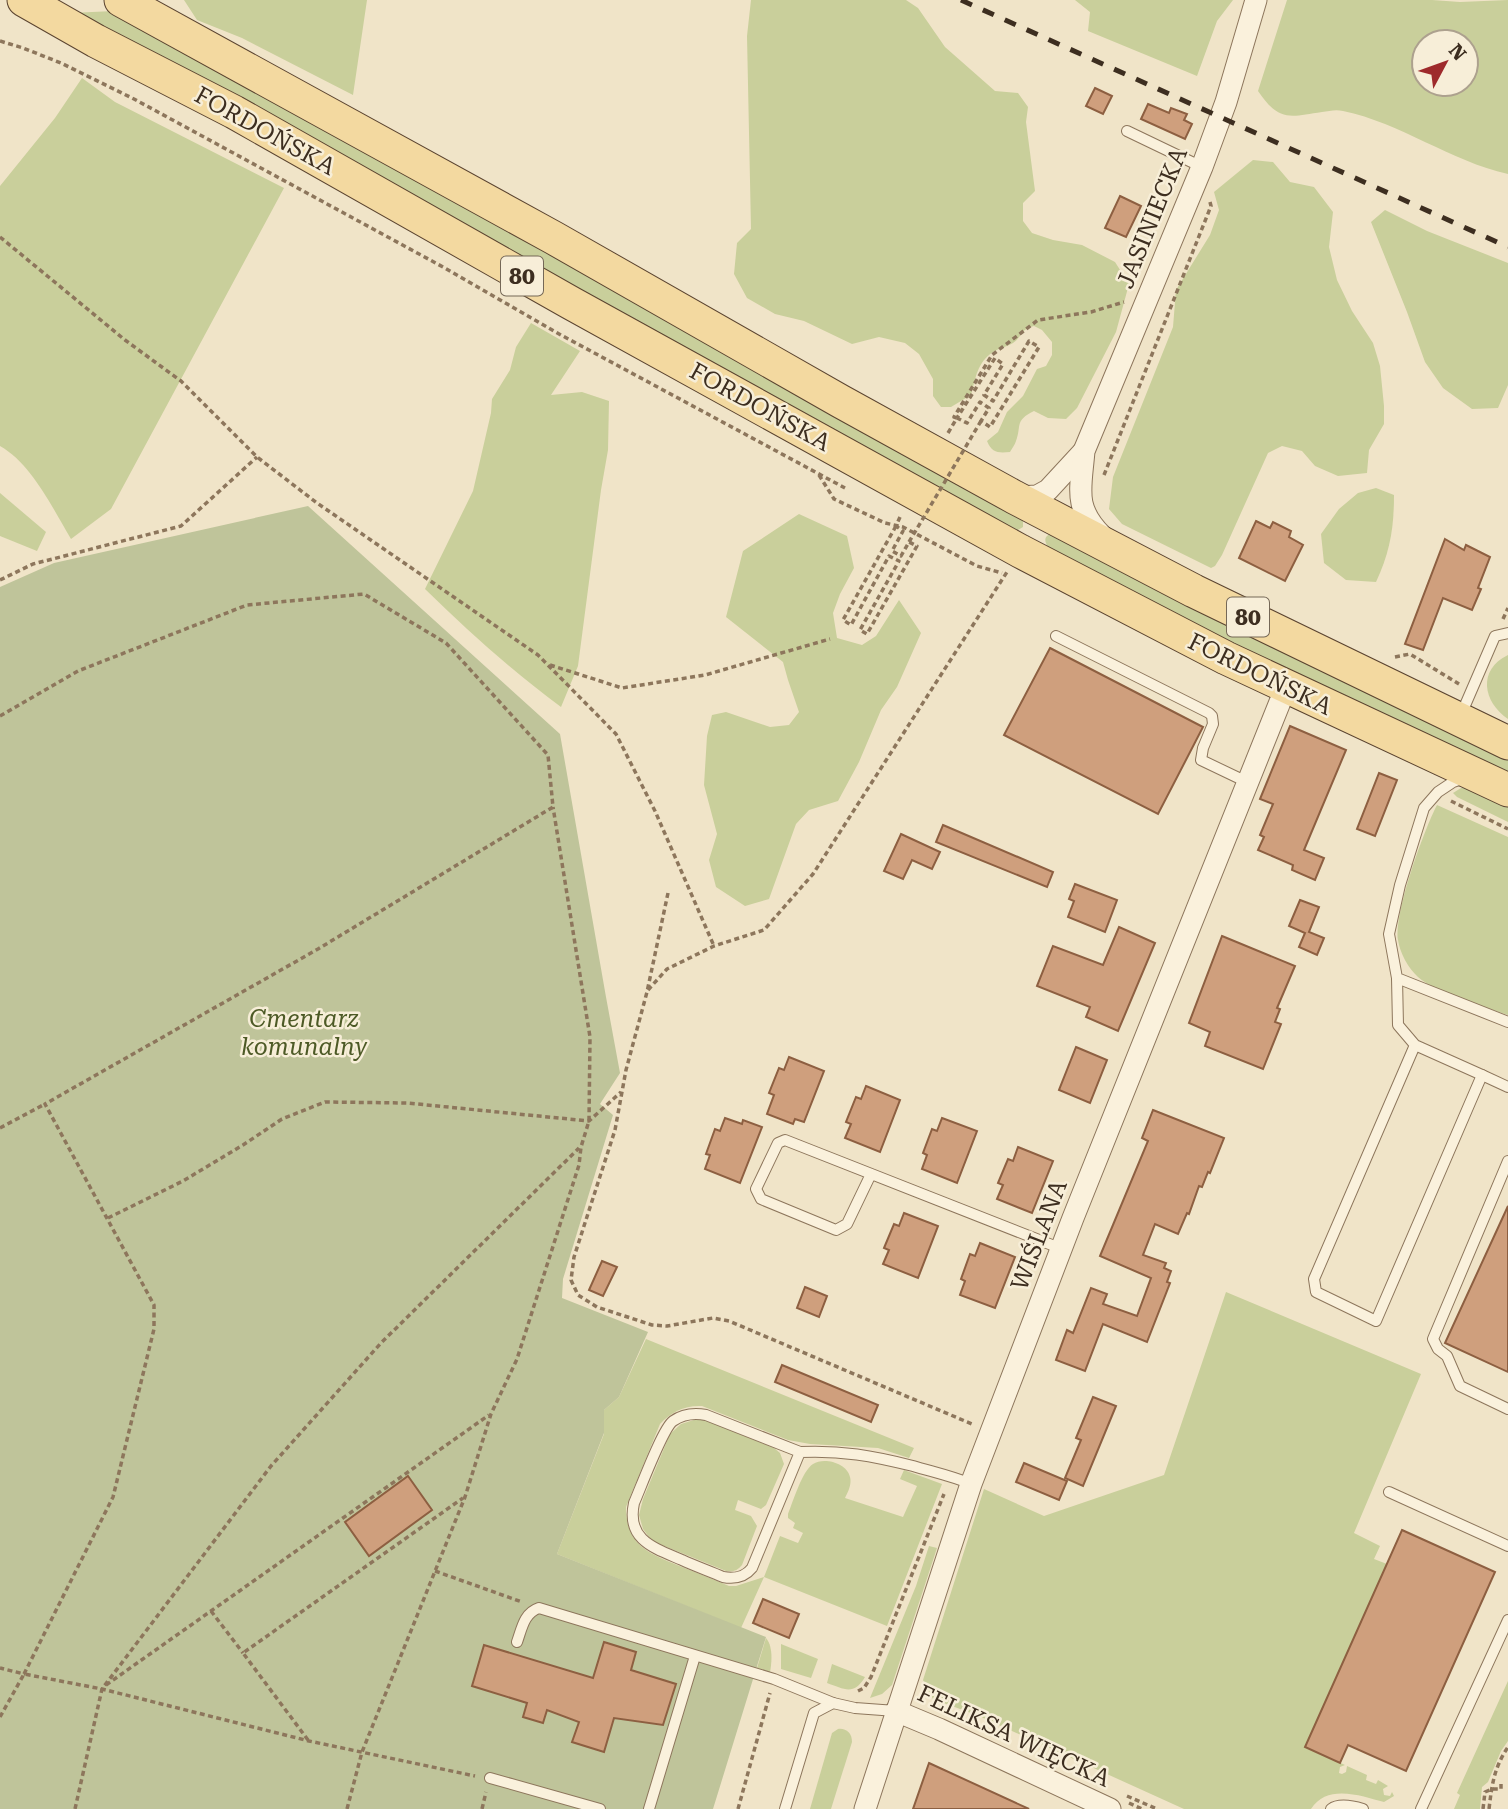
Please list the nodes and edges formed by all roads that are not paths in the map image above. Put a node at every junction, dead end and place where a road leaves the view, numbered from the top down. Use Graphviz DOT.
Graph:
graph roads {
  1 [pos="24,0"];
  2 [pos="121,0"];
  3 [pos="1256,0"];
  4 [pos="1128,131"];
  5 [pos="1202,167"];
  6 [pos="1084,451"];
  7 [pos="1014,497"];
  8 [pos="1128,556"];
  9 [pos="1508,633"];
  10 [pos="1056,636"];
  11 [pos="1286,687"];
  12 [pos="1459,720"];
  13 [pos="1508,743"];
  14 [pos="1474,775"];
  15 [pos="1247,782"];
  16 [pos="1508,790"];
  17 [pos="1397,978"];
  18 [pos="1508,1022"];
  19 [pos="1415,1045"];
  20 [pos="1482,1075"];
  21 [pos="1508,1087"];
  22 [pos="1508,1161"];
  23 [pos="871,1174"];
  24 [pos="1062,1249"];
  25 [pos="1508,1409"];
  26 [pos="800,1452"];
  27 [pos="971,1484"];
  28 [pos="1389,1492"];
  29 [pos="1508,1546"];
  30 [pos="1508,1620"];
  31 [pos="517,1642"];
  32 [pos="695,1656"];
  33 [pos="833,1703"];
  34 [pos="896,1711"];
  35 [pos="490,1778"];
  36 [pos="600,1809"];
  37 [pos="649,1809"];
  38 [pos="785,1809"];
  39 [pos="865,1809"];
  40 [pos="1110,1809"];
  41 [pos="1331,1809"];
  42 [pos="1363,1809"];
  43 [pos="1421,1809"];
  1 -- 11 [label="main road, FORDOŃSKA / 80"];
  2 -- 7 [label="main road, FORDOŃSKA / 80"];
  3 -- 5 [label="street, JASINIECKA"];
  4 -- 5 [label="lane"];
  5 -- 6 [label="street, JASINIECKA"];
  6 -- 7 [label="street, JASINIECKA"];
  6 -- 8 [label="street, JASINIECKA"];
  7 -- 8 [label="main road, FORDOŃSKA / 80"];
  8 -- 12 [label="main road, FORDOŃSKA / 80"];
  9 -- 12 [label="lane"];
  10 -- 15 [label="lane"];
  11 -- 14 [label="main road, FORDOŃSKA / 80"];
  11 -- 15 [label="street, WIŚLANA"];
  12 -- 13 [label="main road, FORDOŃSKA / 80"];
  14 -- 16 [label="main road, FORDOŃSKA / 80"];
  14 -- 17 [label="lane"];
  15 -- 24 [label="street, WIŚLANA"];
  17 -- 18 [label="lane"];
  17 -- 19 [label="lane"];
  19 -- 20 [label="lane"];
  19 -- 20 [label="lane"];
  20 -- 21 [label="lane"];
  22 -- 25 [label="lane"];
  23 -- 23 [label="lane"];
  23 -- 24 [label="lane"];
  24 -- 27 [label="street, WIŚLANA"];
  26 -- 26 [label="lane"];
  26 -- 27 [label="lane"];
  27 -- 34 [label="street, WIŚLANA"];
  28 -- 29 [label="lane"];
  30 -- 43 [label="lane"];
  31 -- 32 [label="lane"];
  32 -- 33 [label="lane"];
  32 -- 37 [label="lane"];
  33 -- 34 [label="lane"];
  33 -- 38 [label="lane"];
  34 -- 39 [label="street, WIŚLANA"];
  34 -- 40 [label="street, FELIKSA WIĘCKA"];
  35 -- 36 [label="lane"];
  41 -- 42 [label="lane"];
}
